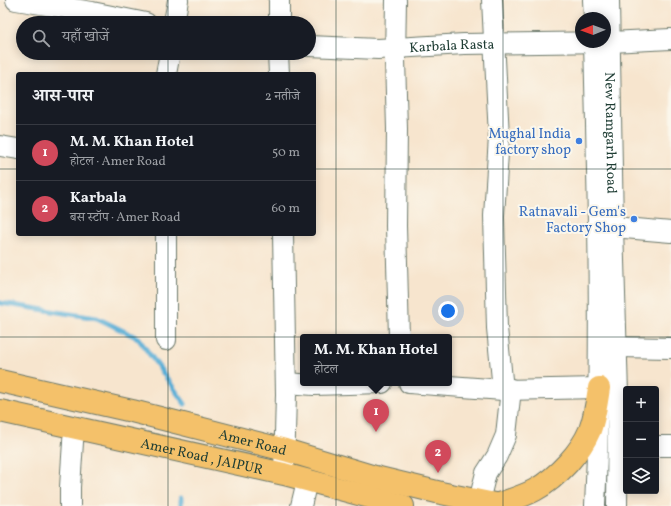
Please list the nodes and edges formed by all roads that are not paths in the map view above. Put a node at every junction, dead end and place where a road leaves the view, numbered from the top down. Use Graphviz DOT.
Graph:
graph roads {
  1 [pos="16,0"];
  2 [pos="178,0"];
  3 [pos="279,0"];
  4 [pos="396,0"];
  5 [pos="492,0"];
  6 [pos="593,0"];
  7 [pos="609,0"];
  8 [pos="594,12"];
  9 [pos="606,12"];
  10 [pos="112,16"];
  11 [pos="175,16"];
  12 [pos="279,16"];
  13 [pos="671,40"];
  14 [pos="575,42"];
  15 [pos="611,42"];
  16 [pos="493,44"];
  17 [pos="316,46"];
  18 [pos="395,48"];
  19 [pos="599,48"];
  20 [pos="599,48"];
  21 [pos="169,60"];
  22 [pos="278,60"];
  23 [pos="166,72"];
  24 [pos="279,72"];
  25 [pos="0,146"];
  26 [pos="16,149"];
  27 [pos="613,228"];
  28 [pos="671,232"];
  29 [pos="166,236"];
  30 [pos="283,236"];
  31 [pos="399,334"];
  32 [pos="166,340"];
  33 [pos="617,346"];
  34 [pos="671,348"];
  35 [pos="0,381"];
  36 [pos="286,383"];
  37 [pos="300,384"];
  38 [pos="451,386"];
  39 [pos="599,388"];
  40 [pos="507,390"];
  41 [pos="0,411"];
  42 [pos="74,427"];
  43 [pos="622,446"];
  44 [pos="659,446"];
  45 [pos="671,446"];
  46 [pos="285,450"];
  47 [pos="284,474"];
  48 [pos="307,481"];
  49 [pos="493,504"];
  50 [pos="395,505"];
  51 [pos="70,506"];
  52 [pos="302,506"];
  53 [pos="595,506"];
  54 [pos="617,506"];
  1 -- 10 [label="street"];
  2 -- 11 [label="street"];
  3 -- 12 [label="street"];
  4 -- 18 [label="street"];
  5 -- 16 [label="street"];
  6 -- 8 [label="street"];
  7 -- 9 [label="street, New Ramgarh Road"];
  13 -- 15 [label="street, Karbala Rasta"];
  14 -- 16 [label="street, Karbala Rasta"];
  16 -- 18 [label="street, Karbala Rasta"];
  16 -- 40 [label="street"];
  17 -- 18 [label="street, Karbala Rasta"];
  18 -- 31 [label="street"];
  19 -- 27 [label="street, New Ramgarh Road"];
  20 -- 39 [label="street, New Ramgarh Road"];
  21 -- 23 [label="street"];
  22 -- 24 [label="street"];
  25 -- 26 [label="street"];
  27 -- 28 [label="street"];
  27 -- 33 [label="street, New Ramgarh Road"];
  29 -- 32 [label="street"];
  30 -- 36 [label="street"];
  33 -- 34 [label="street"];
  33 -- 43 [label="street, New Ramgarh Road"];
  35 -- 46 [label="main road, Amer Road"];
  36 -- 37 [label="street"];
  36 -- 46 [label="street"];
  38 -- 40 [label="street"];
  39 -- 40 [label="street"];
  39 -- 49 [label="main road"];
  39 -- 53 [label="street, New Ramgarh Road"];
  40 -- 49 [label="street"];
  41 -- 42 [label="main road, Amer Road , JAIPUR"];
  42 -- 47 [label="main road, Amer Road , JAIPUR"];
  42 -- 51 [label="street"];
  43 -- 54 [label="street, New Ramgarh Road"];
  44 -- 45 [label="street"];
  46 -- 47 [label="street"];
  46 -- 49 [label="main road, Amer Road"];
  47 -- 48 [label="main road, Amer Road , JAIPUR"];
  48 -- 50 [label="main road, Amer Road , JAIPUR"];
  48 -- 52 [label="street"];
}
